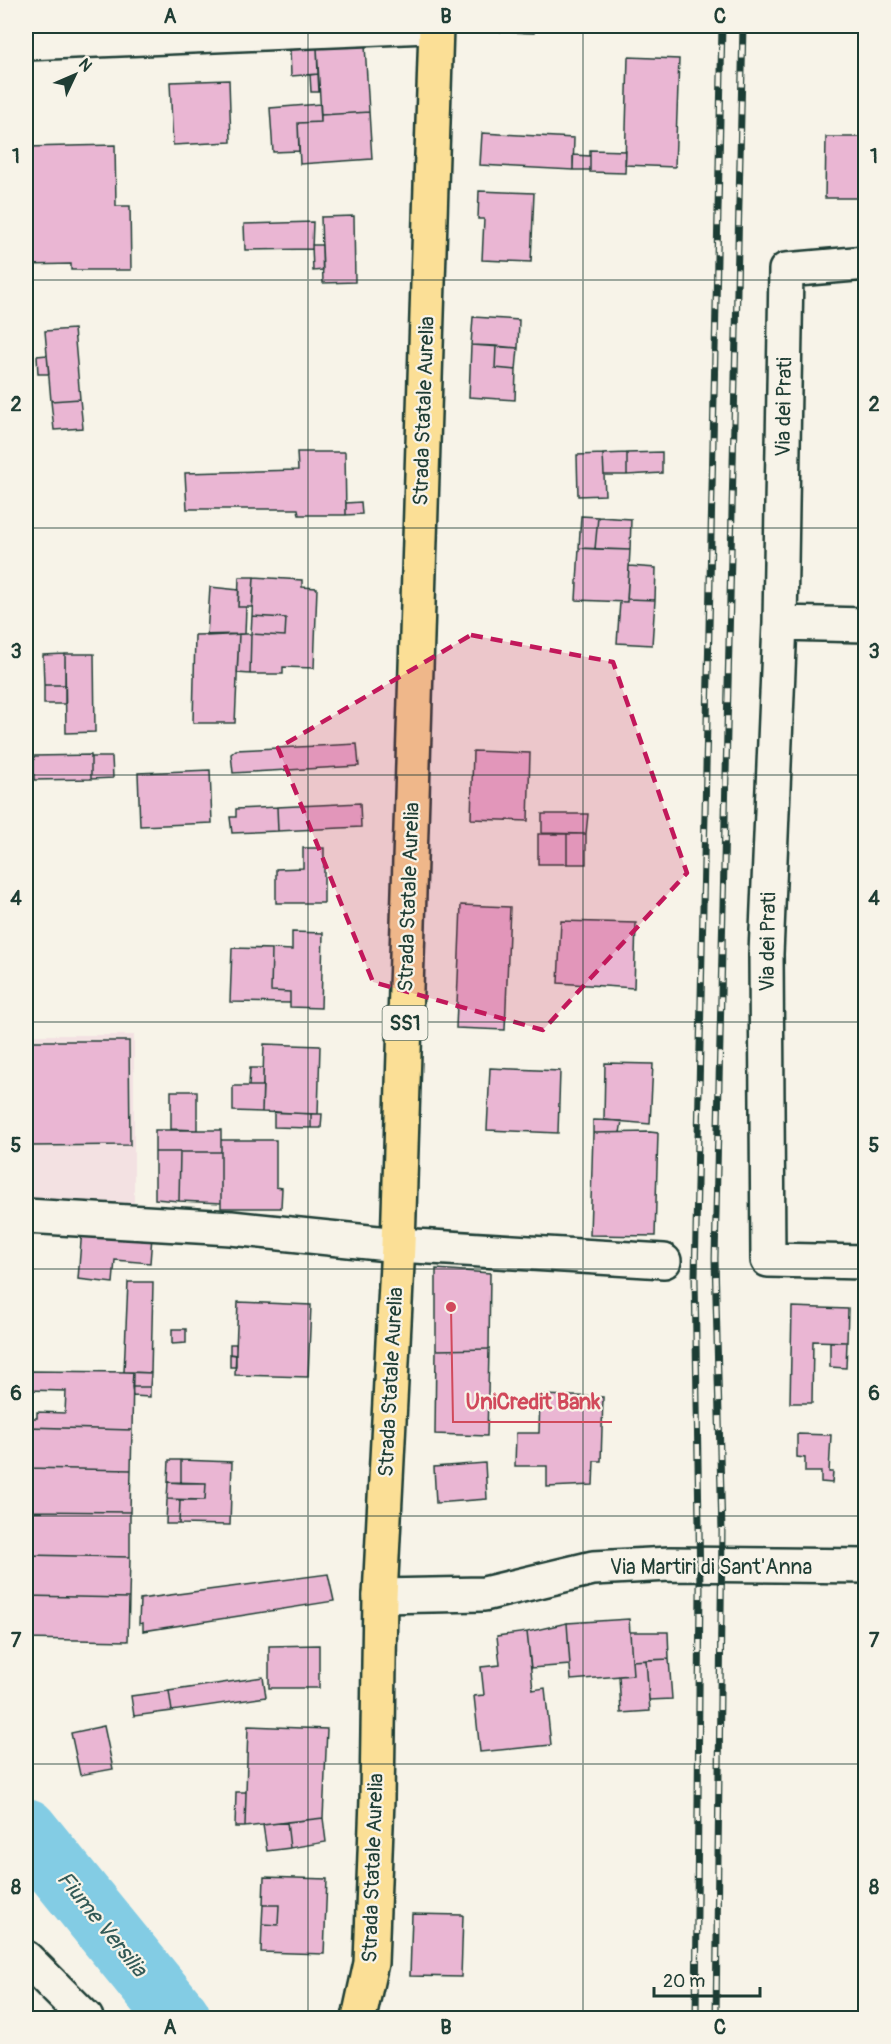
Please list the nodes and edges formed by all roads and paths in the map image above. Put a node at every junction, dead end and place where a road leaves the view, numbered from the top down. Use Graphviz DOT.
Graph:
graph roads {
  1 [pos="428,26"];
  2 [pos="436,26"];
  3 [pos="26,43"];
  4 [pos="866,263"];
  5 [pos="780,623"];
  6 [pos="866,625"];
  7 [pos="26,1216"];
  8 [pos="398,1245"];
  9 [pos="664,1261"];
  10 [pos="866,1262"];
  11 [pos="866,1566"];
  12 [pos="380,1596"];
  13 [pos="26,1958"];
  14 [pos="86,2019"];
  15 [pos="359,2019"];
  1 -- 3 [label="street"];
  2 -- 8 [label="main road, Strada Statale Aurelia / SS1"];
  4 -- 5 [label="street, Via dei Prati"];
  5 -- 6 [label="street"];
  5 -- 10 [label="street, Via dei Prati"];
  7 -- 8 [label="street"];
  8 -- 9 [label="street"];
  8 -- 12 [label="main road, Strada Statale Aurelia / SS1"];
  11 -- 12 [label="street, Via Martiri di Sant'Anna"];
  12 -- 15 [label="main road, Strada Statale Aurelia / SS1"];
  13 -- 14 [label="street"];
}
